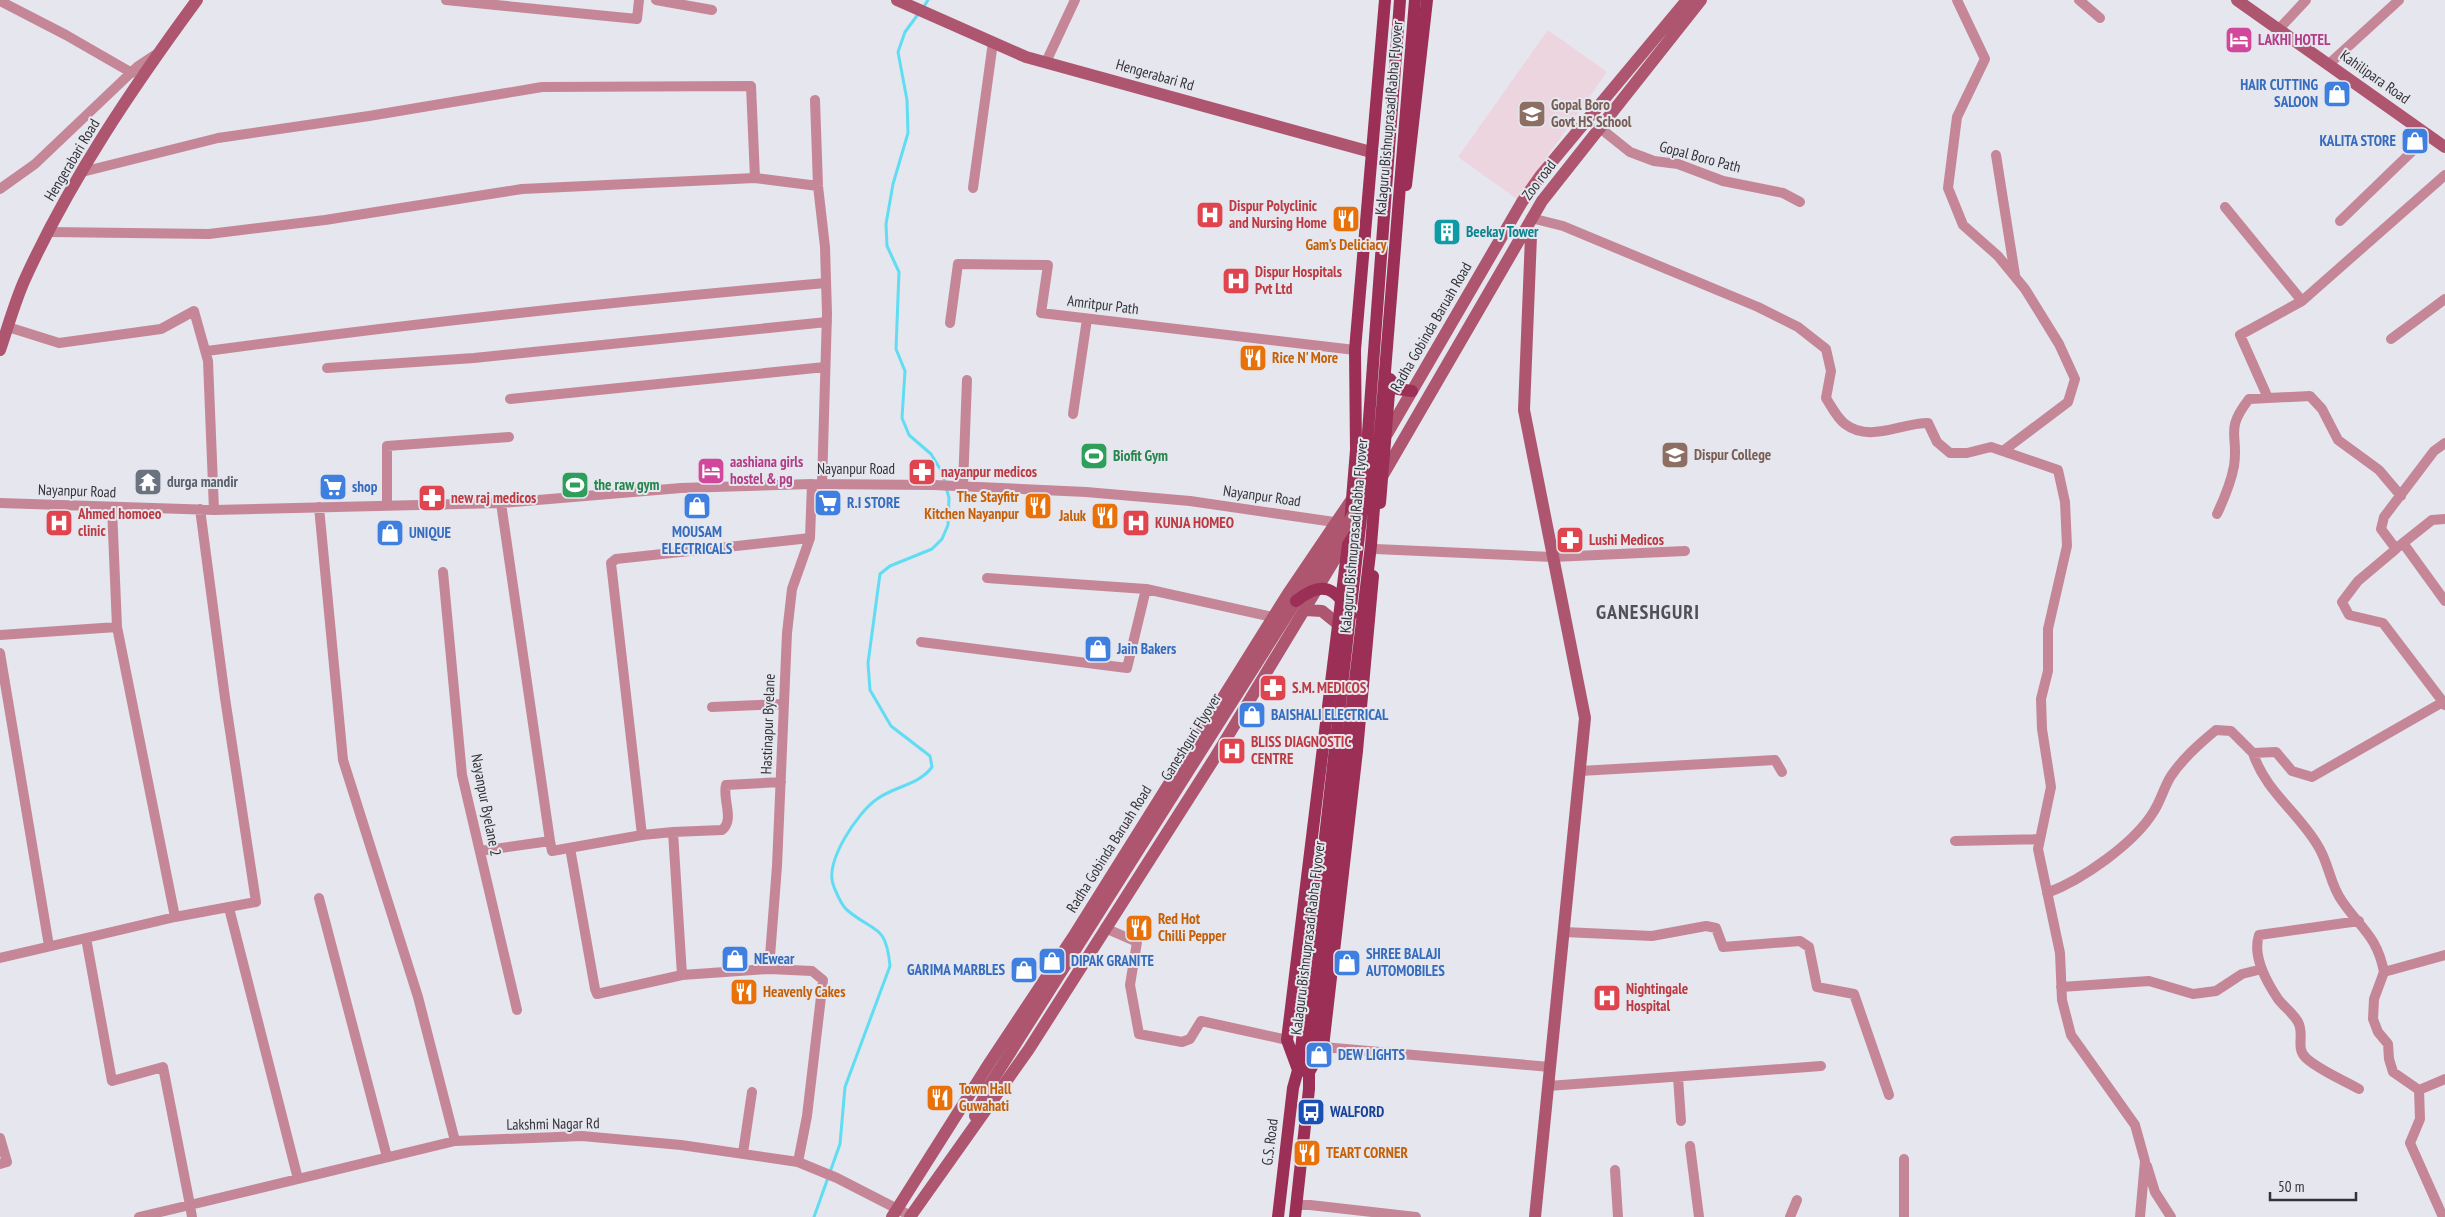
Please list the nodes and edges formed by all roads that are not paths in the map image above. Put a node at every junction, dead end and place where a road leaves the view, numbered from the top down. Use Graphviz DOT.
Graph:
graph roads {
  1 [pos="197,0"];
  2 [pos="446,0"];
  3 [pos="639,0"];
  4 [pos="656,0"];
  5 [pos="1075,0"];
  6 [pos="1386,0"];
  7 [pos="1400,0"];
  8 [pos="1415,0"];
  9 [pos="1427,0"];
  10 [pos="1687,0"];
  11 [pos="1701,0"];
  12 [pos="1957,0"];
  13 [pos="2079,0"];
  14 [pos="2237,0"];
  15 [pos="2306,0"];
  16 [pos="2399,0"];
  17 [pos="0,1"];
  18 [pos="900,2"];
  19 [pos="712,10"];
  20 [pos="2100,18"];
  21 [pos="2279,29"];
  22 [pos="993,42"];
  23 [pos="158,53"];
  24 [pos="1046,62"];
  25 [pos="2330,64"];
  26 [pos="132,73"];
  27 [pos="815,100"];
  28 [pos="1600,128"];
  29 [pos="2429,135"];
  30 [pos="2445,147"];
  31 [pos="1371,152"];
  32 [pos="1996,155"];
  33 [pos="82,172"];
  34 [pos="2445,175"];
  35 [pos="755,178"];
  36 [pos="818,186"];
  37 [pos="973,188"];
  38 [pos="0,189"];
  39 [pos="1800,202"];
  40 [pos="2225,207"];
  41 [pos="1532,218"];
  42 [pos="2340,221"];
  43 [pos="1525,230"];
  44 [pos="49,232"];
  45 [pos="2016,278"];
  46 [pos="826,283"];
  47 [pos="2445,299"];
  48 [pos="2302,301"];
  49 [pos="1087,319"];
  50 [pos="827,322"];
  51 [pos="950,323"];
  52 [pos="8,327"];
  53 [pos="2391,339"];
  54 [pos="0,350"];
  55 [pos="1356,350"];
  56 [pos="207,351"];
  57 [pos="825,367"];
  58 [pos="327,368"];
  59 [pos="1390,378"];
  60 [pos="967,380"];
  61 [pos="1412,391"];
  62 [pos="2268,398"];
  63 [pos="510,399"];
  64 [pos="1073,414"];
  65 [pos="1387,434"];
  66 [pos="509,437"];
  67 [pos="2445,443"];
  68 [pos="1356,450"];
  69 [pos="2003,451"];
  70 [pos="1383,475"];
  71 [pos="1354,482"];
  72 [pos="817,484"];
  73 [pos="960,486"];
  74 [pos="2400,496"];
  75 [pos="1358,499"];
  76 [pos="0,503"];
  77 [pos="501,503"];
  78 [pos="387,506"];
  79 [pos="1380,506"];
  80 [pos="318,507"];
  81 [pos="112,508"];
  82 [pos="200,509"];
  83 [pos="214,510"];
  84 [pos="2217,514"];
  85 [pos="2445,518"];
  86 [pos="1336,522"];
  87 [pos="1350,531"];
  88 [pos="810,538"];
  89 [pos="2399,546"];
  90 [pos="1375,549"];
  91 [pos="1685,552"];
  92 [pos="1553,557"];
  93 [pos="443,572"];
  94 [pos="987,578"];
  95 [pos="1146,589"];
  96 [pos="2445,601"];
  97 [pos="1301,605"];
  98 [pos="1351,615"];
  99 [pos="1273,617"];
  100 [pos="1338,624"];
  101 [pos="117,627"];
  102 [pos="0,635"];
  103 [pos="921,642"];
  104 [pos="1336,644"];
  105 [pos="1368,645"];
  106 [pos="0,653"];
  107 [pos="2444,703"];
  108 [pos="784,704"];
  109 [pos="712,707"];
  110 [pos="2253,753"];
  111 [pos="1580,771"];
  112 [pos="1782,772"];
  113 [pos="781,782"];
  114 [pos="673,832"];
  115 [pos="642,835"];
  116 [pos="2040,839"];
  117 [pos="550,841"];
  118 [pos="1955,841"];
  119 [pos="570,848"];
  120 [pos="480,851"];
  121 [pos="2047,893"];
  122 [pos="319,898"];
  123 [pos="229,908"];
  124 [pos="175,917"];
  125 [pos="2359,921"];
  126 [pos="1105,928"];
  127 [pos="1564,932"];
  128 [pos="86,938"];
  129 [pos="49,946"];
  130 [pos="2445,955"];
  131 [pos="0,958"];
  132 [pos="770,969"];
  133 [pos="2262,969"];
  134 [pos="2384,972"];
  135 [pos="682,975"];
  136 [pos="2061,987"];
  137 [pos="518,1010"];
  138 [pos="1287,1040"];
  139 [pos="1312,1044"];
  140 [pos="1822,1066"];
  141 [pos="1550,1067"];
  142 [pos="1303,1072"];
  143 [pos="1678,1077"];
  144 [pos="2445,1079"];
  145 [pos="1548,1086"];
  146 [pos="2359,1089"];
  147 [pos="986,1090"];
  148 [pos="2419,1090"];
  149 [pos="752,1092"];
  150 [pos="1889,1095"];
  151 [pos="953,1120"];
  152 [pos="1681,1122"];
  153 [pos="969,1132"];
  154 [pos="0,1138"];
  155 [pos="455,1142"];
  156 [pos="1690,1146"];
  157 [pos="743,1153"];
  158 [pos="387,1157"];
  159 [pos="1904,1160"];
  160 [pos="2145,1161"];
  161 [pos="798,1162"];
  162 [pos="0,1164"];
  163 [pos="1615,1170"];
  164 [pos="298,1179"];
  165 [pos="1797,1200"];
  166 [pos="190,1205"];
  167 [pos="1296,1211"];
  168 [pos="894,1213"];
  169 [pos="139,1217"];
  170 [pos="192,1217"];
  171 [pos="911,1217"];
  172 [pos="1278,1217"];
  173 [pos="1416,1217"];
  174 [pos="1535,1217"];
  175 [pos="1618,1217"];
  176 [pos="1699,1217"];
  177 [pos="1790,1217"];
  178 [pos="1904,1217"];
  179 [pos="2140,1217"];
  180 [pos="2171,1217"];
  181 [pos="2443,1217"];
  1 -- 23 [label="main road, Hengerabari Road"];
  2 -- 3 [label="street"];
  4 -- 19 [label="street"];
  5 -- 24 [label="street"];
  6 -- 31 [label="main road"];
  7 -- 75 [label="main road, Kalaguru Bishnuprasad Rabha Flyover, bridge"];
  8 -- 139 [label="main road, Kalaguru Bishnuprasad Rabha Flyover, bridge"];
  9 -- 59 [label="main road"];
  10 -- 61 [label="main road, Radha Gobinda Baruah Road"];
  11 -- 28 [label="main road, Zoo road"];
  12 -- 45 [label="street"];
  13 -- 20 [label="street"];
  14 -- 21 [label="main road, Kahilipara Road"];
  15 -- 21 [label="street"];
  16 -- 25 [label="street"];
  17 -- 26 [label="street"];
  18 -- 22 [label="main road, Hengerabari Rd"];
  21 -- 25 [label="main road, Kahilipara Road"];
  22 -- 24 [label="main road, Hengerabari Rd"];
  22 -- 37 [label="street"];
  23 -- 26 [label="street"];
  23 -- 33 [label="main road, Hengerabari Road"];
  24 -- 31 [label="main road, Hengerabari Rd"];
  25 -- 29 [label="main road, Kahilipara Road"];
  26 -- 38 [label="street"];
  27 -- 36 [label="street, Hastinapur Byelane"];
  28 -- 39 [label="street, Gopal Boro Path"];
  28 -- 41 [label="main road, Zoo road"];
  29 -- 30 [label="main road, Kahilipara Road"];
  29 -- 42 [label="street"];
  31 -- 55 [label="main road"];
  32 -- 45 [label="street"];
  33 -- 35 [label="street"];
  33 -- 44 [label="main road, Hengerabari Road"];
  34 -- 48 [label="street"];
  35 -- 36 [label="street"];
  35 -- 44 [label="street"];
  36 -- 46 [label="street, Hastinapur Byelane"];
  40 -- 48 [label="street"];
  41 -- 43 [label="main road, Zoo road"];
  41 -- 69 [label="street"];
  43 -- 70 [label="main road, Zoo road"];
  43 -- 92 [label="main road"];
  44 -- 52 [label="main road, Hengerabari Road"];
  45 -- 69 [label="street"];
  46 -- 50 [label="street, Hastinapur Byelane"];
  46 -- 56 [label="street"];
  47 -- 53 [label="street"];
  48 -- 62 [label="street"];
  49 -- 51 [label="street, Amritpur Path"];
  49 -- 55 [label="street, Amritpur Path"];
  49 -- 64 [label="street"];
  50 -- 57 [label="street, Hastinapur Byelane"];
  50 -- 58 [label="street"];
  52 -- 54 [label="main road, Hengerabari Road"];
  52 -- 56 [label="street"];
  55 -- 68 [label="main road"];
  56 -- 83 [label="street"];
  57 -- 63 [label="street"];
  57 -- 72 [label="street, Hastinapur Byelane"];
  59 -- 61 [label="main road"];
  59 -- 65 [label="main road"];
  60 -- 73 [label="street"];
  61 -- 65 [label="main road, Radha Gobinda Baruah Road"];
  62 -- 74 [label="street"];
  62 -- 84 [label="street"];
  65 -- 68 [label="main road"];
  65 -- 70 [label="main road"];
  66 -- 78 [label="street"];
  67 -- 74 [label="street"];
  68 -- 71 [label="main road"];
  69 -- 116 [label="street"];
  70 -- 71 [label="main road"];
  70 -- 79 [label="main road"];
  71 -- 75 [label="main road"];
  72 -- 73 [label="street, Nayanpur Road"];
  72 -- 77 [label="street, Nayanpur Road"];
  72 -- 88 [label="street, Hastinapur Byelane"];
  73 -- 86 [label="street, Nayanpur Road"];
  74 -- 89 [label="street"];
  75 -- 86 [label="main road, Radha Gobinda Baruah Road"];
  75 -- 87 [label="main road"];
  75 -- 97 [label="main road, Ganeshguri Flyover, bridge"];
  75 -- 98 [label="main road, Kalaguru Bishnuprasad Rabha Flyover, bridge"];
  76 -- 81 [label="street, Nayanpur Road"];
  77 -- 78 [label="street, Nayanpur Road"];
  77 -- 117 [label="street"];
  78 -- 80 [label="street, Nayanpur Road"];
  79 -- 87 [label="main road"];
  79 -- 90 [label="main road"];
  80 -- 83 [label="street, Nayanpur Road"];
  80 -- 155 [label="street"];
  81 -- 82 [label="street, Nayanpur Road"];
  81 -- 101 [label="street"];
  82 -- 83 [label="street, Nayanpur Road"];
  82 -- 123 [label="street"];
  85 -- 89 [label="street"];
  86 -- 87 [label="street, Nayanpur Road"];
  86 -- 99 [label="main road, Radha Gobinda Baruah Road"];
  87 -- 97 [label="main road"];
  87 -- 100 [label="main road"];
  88 -- 108 [label="street, Hastinapur Byelane"];
  88 -- 115 [label="street"];
  89 -- 96 [label="street"];
  89 -- 107 [label="street"];
  90 -- 92 [label="street"];
  90 -- 105 [label="main road"];
  91 -- 92 [label="street"];
  92 -- 111 [label="main road"];
  93 -- 120 [label="street, Nayanpur Byelane 2"];
  94 -- 95 [label="street"];
  95 -- 99 [label="street"];
  95 -- 103 [label="street"];
  97 -- 98 [label="main road, bridge"];
  97 -- 100 [label="main road"];
  97 -- 126 [label="main road"];
  97 -- 147 [label="main road, Ganeshguri Flyover, bridge"];
  98 -- 139 [label="main road, Kalaguru Bishnuprasad Rabha Flyover, bridge"];
  99 -- 151 [label="main road, Radha Gobinda Baruah Road"];
  100 -- 104 [label="main road"];
  101 -- 102 [label="street"];
  101 -- 124 [label="street"];
  104 -- 105 [label="main road"];
  104 -- 138 [label="main road"];
  105 -- 139 [label="main road"];
  106 -- 129 [label="street"];
  107 -- 110 [label="street"];
  108 -- 109 [label="street"];
  108 -- 113 [label="street, Hastinapur Byelane"];
  110 -- 121 [label="street"];
  110 -- 125 [label="street"];
  111 -- 112 [label="street"];
  111 -- 127 [label="main road"];
  113 -- 114 [label="street"];
  113 -- 132 [label="street, Hastinapur Byelane"];
  114 -- 115 [label="street"];
  114 -- 135 [label="street"];
  115 -- 119 [label="street"];
  116 -- 118 [label="street"];
  116 -- 121 [label="street"];
  117 -- 119 [label="street"];
  117 -- 120 [label="street"];
  119 -- 135 [label="street"];
  120 -- 137 [label="street, Nayanpur Byelane 2"];
  121 -- 136 [label="street"];
  122 -- 158 [label="street"];
  123 -- 124 [label="street"];
  123 -- 164 [label="street"];
  124 -- 128 [label="street"];
  125 -- 133 [label="street"];
  125 -- 134 [label="street"];
  126 -- 138 [label="street"];
  126 -- 153 [label="main road"];
  127 -- 141 [label="main road"];
  127 -- 150 [label="street"];
  128 -- 129 [label="street"];
  128 -- 166 [label="street"];
  129 -- 131 [label="street"];
  130 -- 134 [label="street"];
  132 -- 135 [label="street"];
  132 -- 161 [label="street"];
  133 -- 136 [label="street"];
  133 -- 146 [label="street"];
  134 -- 148 [label="street"];
  136 -- 160 [label="street"];
  138 -- 142 [label="main road"];
  139 -- 141 [label="street"];
  139 -- 142 [label="main road, Kalaguru Bishnuprasad Rabha Flyover"];
  140 -- 143 [label="street"];
  141 -- 145 [label="main road"];
  142 -- 167 [label="main road"];
  142 -- 172 [label="main road, G.S. Road"];
  143 -- 145 [label="street"];
  143 -- 152 [label="street"];
  144 -- 148 [label="street"];
  145 -- 174 [label="main road"];
  147 -- 151 [label="main road, Ganeshguri Flyover"];
  147 -- 153 [label="main road, Ganeshguri Flyover"];
  148 -- 181 [label="street"];
  149 -- 157 [label="street"];
  151 -- 168 [label="main road, Radha Gobinda Baruah Road"];
  153 -- 171 [label="main road"];
  154 -- 162 [label="street"];
  155 -- 157 [label="street, Lakshmi Nagar Rd"];
  155 -- 158 [label="street, Lakshmi Nagar Rd"];
  156 -- 176 [label="street"];
  157 -- 161 [label="street, Lakshmi Nagar Rd"];
  158 -- 164 [label="street, Lakshmi Nagar Rd"];
  159 -- 178 [label="street"];
  160 -- 179 [label="street"];
  160 -- 180 [label="street"];
  161 -- 168 [label="street, Lakshmi Nagar Rd"];
  163 -- 175 [label="street"];
  164 -- 166 [label="street, Lakshmi Nagar Rd"];
  165 -- 177 [label="street"];
  166 -- 169 [label="street, Lakshmi Nagar Rd"];
  166 -- 170 [label="street"];
  167 -- 173 [label="street"];
  168 -- 171 [label="street, Lakshmi Nagar Rd"];
}
